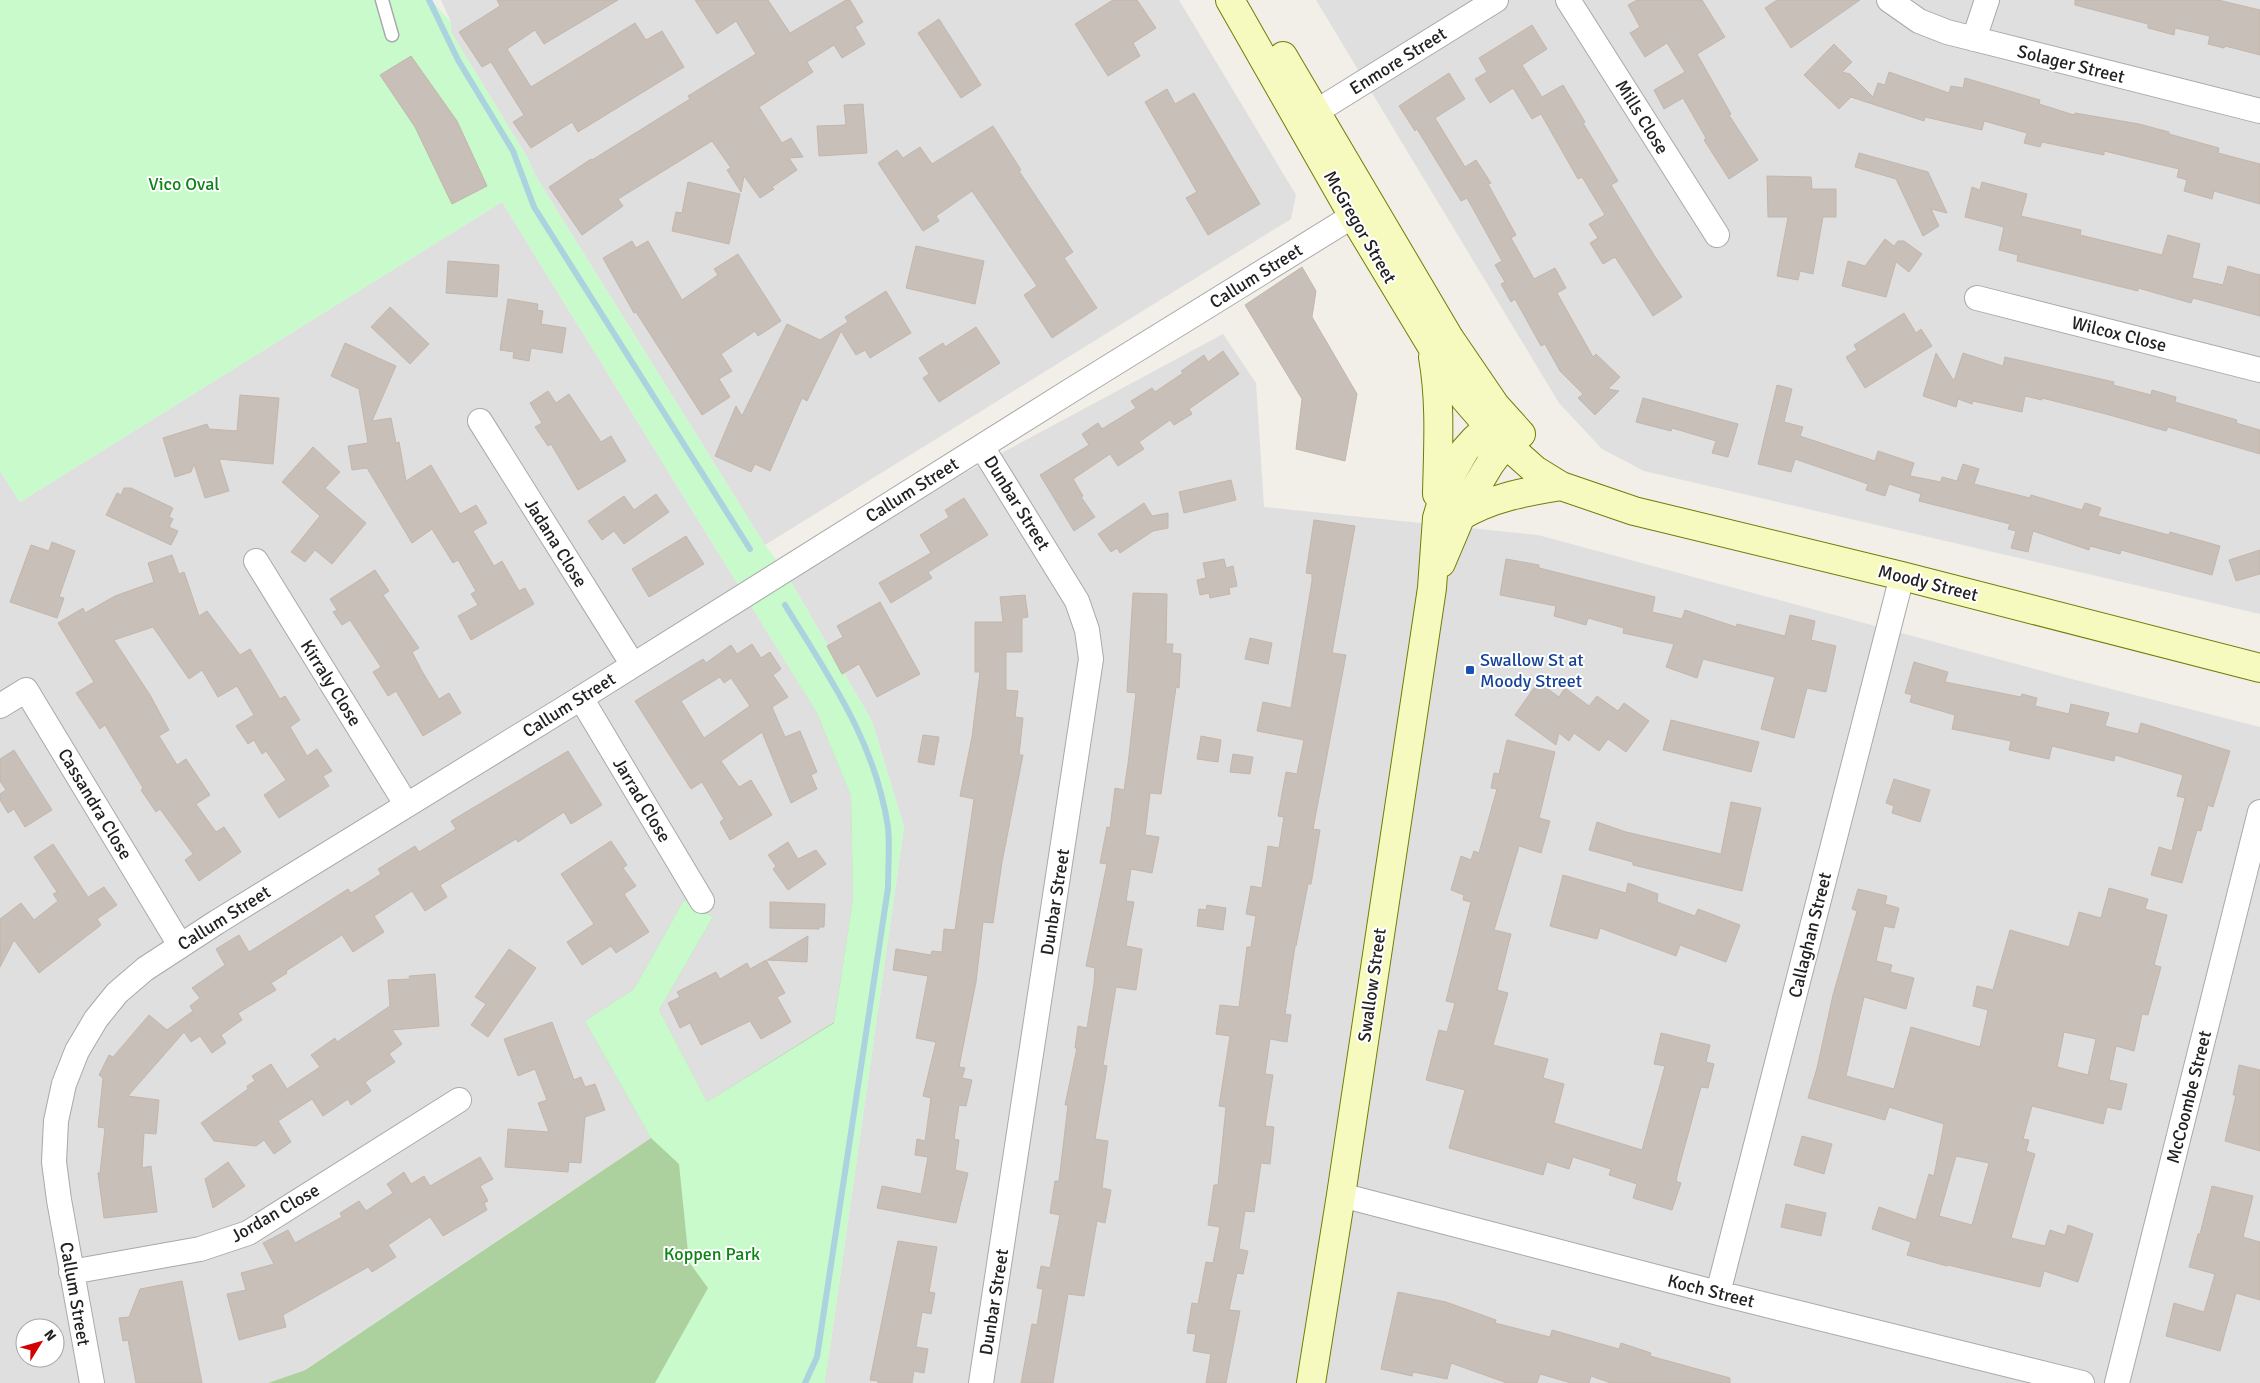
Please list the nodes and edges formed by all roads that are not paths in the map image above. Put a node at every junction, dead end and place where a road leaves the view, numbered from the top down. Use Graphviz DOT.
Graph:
graph roads {
  1 [pos="382,0"];
  2 [pos="1230,0"];
  3 [pos="1248,0"];
  4 [pos="1496,0"];
  5 [pos="1568,0"];
  6 [pos="1889,0"];
  7 [pos="1987,0"];
  8 [pos="392,35"];
  9 [pos="1974,40"];
  10 [pos="2260,111"];
  11 [pos="1308,117"];
  12 [pos="1362,210"];
  13 [pos="1717,235"];
  14 [pos="1977,298"];
  15 [pos="1432,349"];
  16 [pos="2260,370"];
  17 [pos="480,421"];
  18 [pos="1501,431"];
  19 [pos="982,447"];
  20 [pos="1561,486"];
  21 [pos="1596,497"];
  22 [pos="1449,517"];
  23 [pos="256,561"];
  24 [pos="1902,576"];
  25 [pos="632,665"];
  26 [pos="2260,668"];
  27 [pos="582,698"];
  28 [pos="0,706"];
  29 [pos="406,804"];
  30 [pos="2260,812"];
  31 [pos="702,901"];
  32 [pos="180,945"];
  33 [pos="458,1100"];
  34 [pos="1341,1195"];
  35 [pos="70,1272"];
  36 [pos="1718,1293"];
  37 [pos="92,1383"];
  38 [pos="981,1383"];
  39 [pos="1311,1383"];
  40 [pos="2082,1383"];
  41 [pos="2117,1383"];
  1 -- 8 [label="lane"];
  2 -- 11 [label="main road, McGregor Street"];
  3 -- 11 [label="main road, McGregor Street"];
  4 -- 11 [label="street, Enmore Street"];
  5 -- 13 [label="street, Mills Close"];
  6 -- 9 [label="street, Solager Street"];
  7 -- 9 [label="street"];
  9 -- 10 [label="street, Solager Street"];
  11 -- 12 [label="main road, McGregor Street"];
  12 -- 15 [label="main road, McGregor Street"];
  12 -- 18 [label="main road, McGregor Street"];
  12 -- 19 [label="street, Callum Street"];
  14 -- 16 [label="street, Wilcox Close"];
  15 -- 18 [label="main road, McGregor Street"];
  15 -- 22 [label="main road"];
  17 -- 25 [label="street, Jadana Close"];
  18 -- 20 [label="main road, Moody Street"];
  18 -- 21 [label="main road, Moody Street"];
  18 -- 22 [label="main road, Swallow Street"];
  19 -- 25 [label="street, Callum Street"];
  19 -- 38 [label="street, Dunbar Street"];
  20 -- 21 [label="main road, Moody Street"];
  20 -- 22 [label="main road"];
  21 -- 24 [label="main road, Moody Street"];
  22 -- 34 [label="main road, Swallow Street"];
  23 -- 29 [label="street, Kirraly Close"];
  24 -- 26 [label="main road, Moody Street"];
  24 -- 36 [label="street, Callaghan Street"];
  25 -- 27 [label="street, Callum Street"];
  27 -- 29 [label="street, Callum Street"];
  27 -- 31 [label="street, Jarrad Close"];
  28 -- 32 [label="street, Cassandra Close"];
  29 -- 32 [label="street, Callum Street"];
  30 -- 41 [label="street, McCoombe Street"];
  32 -- 35 [label="street, Callum Street"];
  33 -- 35 [label="street, Jordan Close"];
  34 -- 36 [label="street, Koch Street"];
  34 -- 39 [label="main road, Swallow Street"];
  35 -- 37 [label="street, Callum Street"];
  36 -- 40 [label="street, Koch Street"];
}
